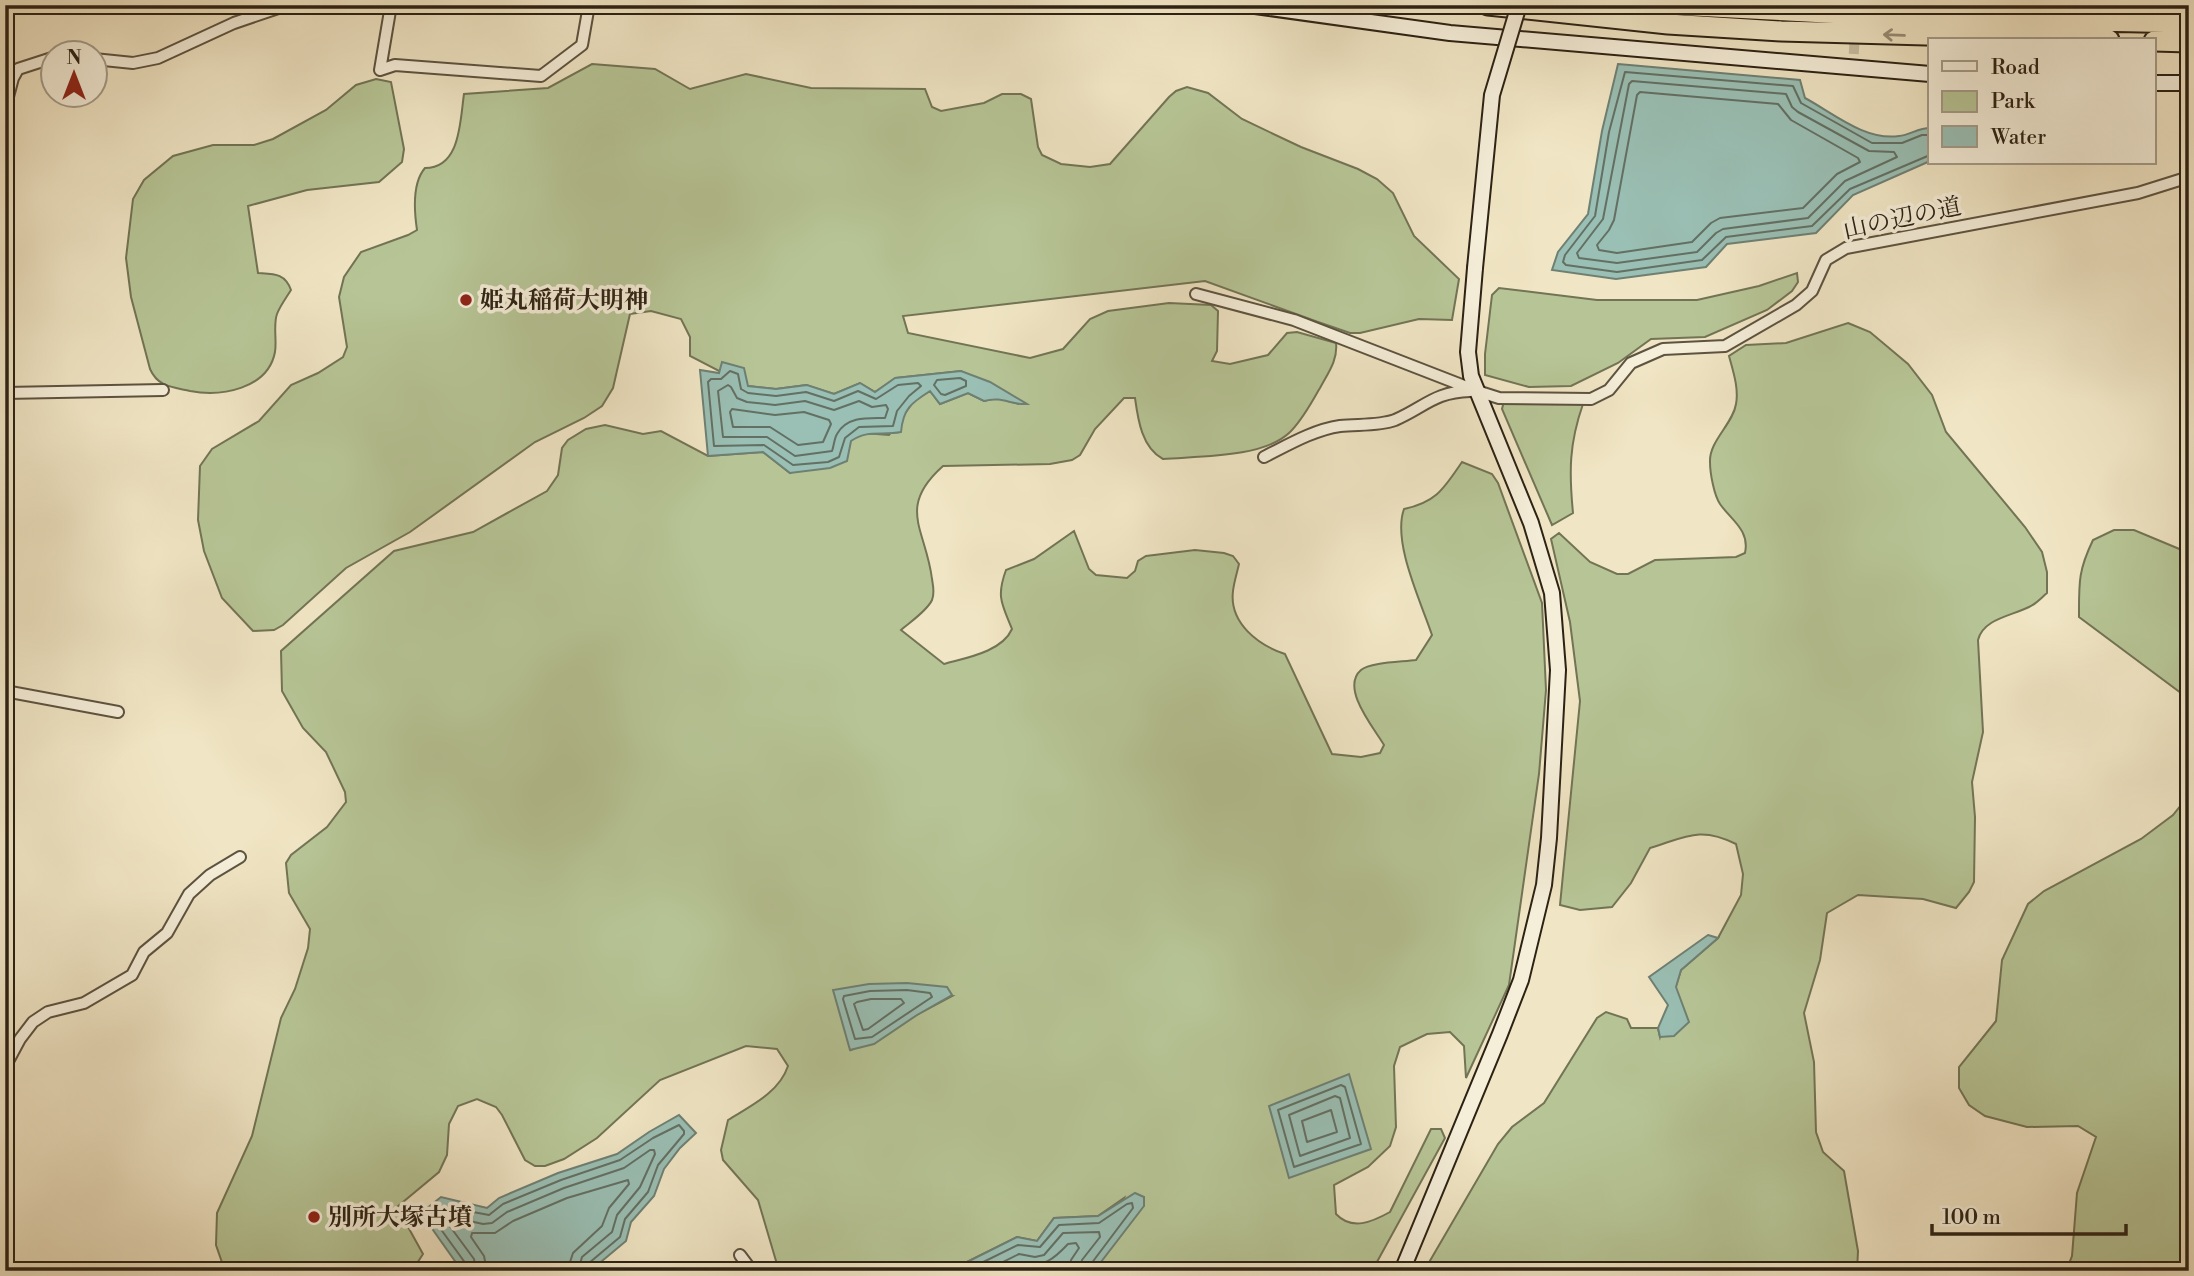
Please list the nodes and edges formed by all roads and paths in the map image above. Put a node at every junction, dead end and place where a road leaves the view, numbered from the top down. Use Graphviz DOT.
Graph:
graph roads {
  1 [pos="286,5"];
  2 [pos="391,5"];
  3 [pos="589,5"];
  4 [pos="1248,5"];
  5 [pos="1488,5"];
  6 [pos="1519,5"];
  7 [pos="1675,5"];
  8 [pos="2189,23"];
  9 [pos="2041,38"];
  10 [pos="2156,41"];
  11 [pos="2189,42"];
  12 [pos="108,61"];
  13 [pos="38,63"];
  14 [pos="1928,74"];
  15 [pos="2156,83"];
  16 [pos="2189,83"];
  17 [pos="5,107"];
  18 [pos="2189,177"];
  19 [pos="1196,294"];
  20 [pos="163,390"];
  21 [pos="1477,391"];
  22 [pos="5,393"];
  23 [pos="1264,457"];
  24 [pos="5,691"];
  25 [pos="118,712"];
  26 [pos="240,856"];
  27 [pos="5,1067"];
  28 [pos="740,1255"];
  29 [pos="752,1271"];
  30 [pos="1402,1271"];
  1 -- 12 [label="street"];
  2 -- 3 [label="street"];
  4 -- 14 [label="street"];
  9 -- 5 [label="highway, one-way"];
  6 -- 21 [label="street, bridge"];
  7 -- 8 [label="highway"];
  10 -- 11 [label="highway"];
  13 -- 17 [label="street"];
  15 -- 16 [label="street"];
  18 -- 21 [label="street, 山の辺の道"];
  19 -- 21 [label="street"];
  20 -- 22 [label="street"];
  21 -- 23 [label="street"];
  21 -- 30 [label="street"];
  24 -- 25 [label="street"];
  26 -- 27 [label="street"];
  28 -- 29 [label="street"];
}
